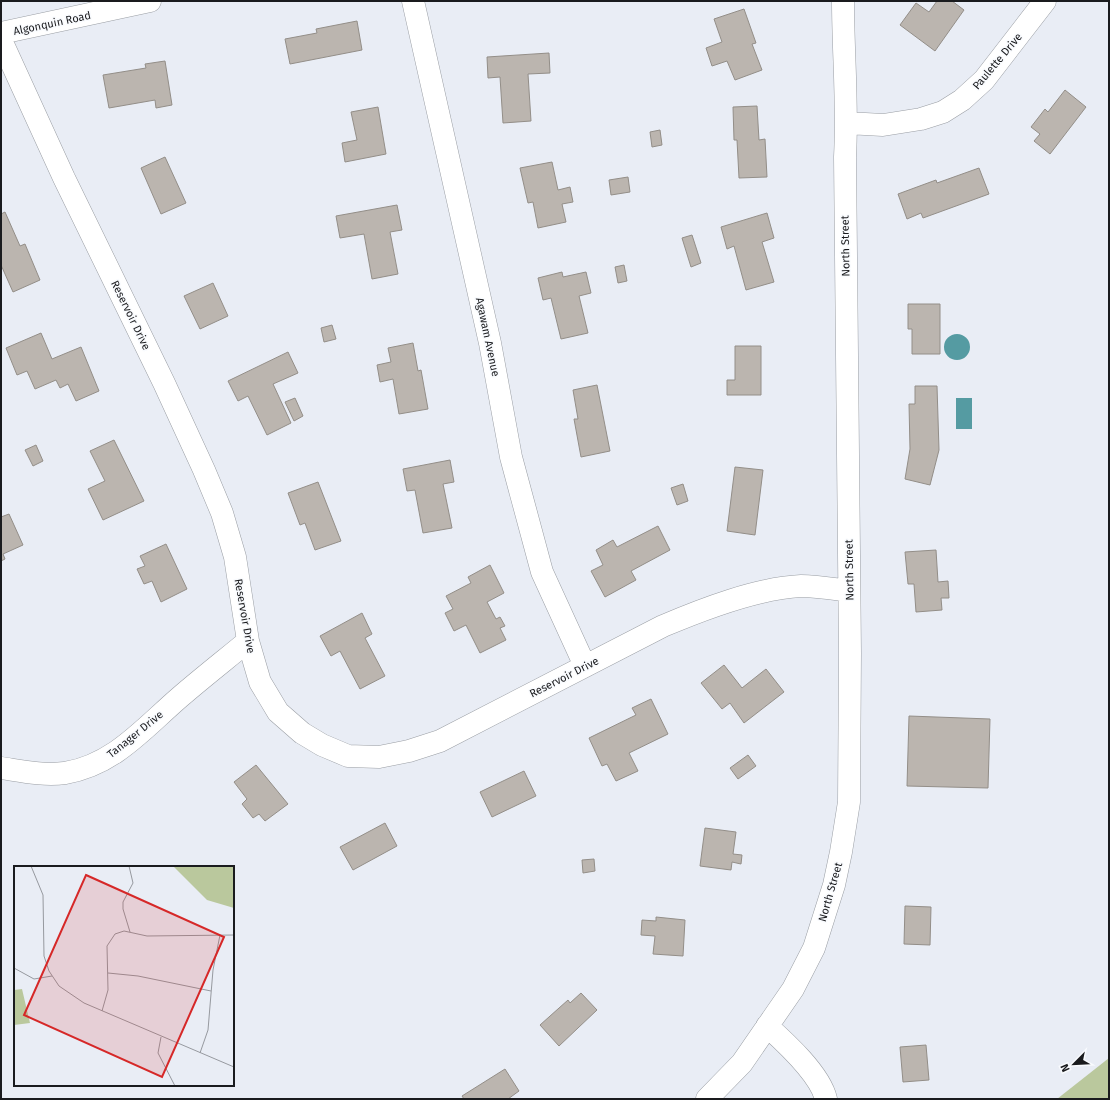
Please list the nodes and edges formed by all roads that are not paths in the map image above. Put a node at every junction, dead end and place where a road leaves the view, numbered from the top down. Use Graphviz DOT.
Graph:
graph roads {
  1 [pos="150,1"];
  2 [pos="413,1"];
  3 [pos="843,1"];
  4 [pos="1045,1"];
  5 [pos="1,34"];
  6 [pos="1,40"];
  7 [pos="847,123"];
  8 [pos="849,591"];
  9 [pos="248,641"];
  10 [pos="585,666"];
  11 [pos="1,768"];
  12 [pos="767,1026"];
  13 [pos="707,1099"];
  14 [pos="826,1099"];
  1 -- 5 [label="street, Algonquin Road"];
  2 -- 10 [label="street, Agawam Avenue"];
  3 -- 7 [label="street, North Street"];
  4 -- 7 [label="street, Paulette Drive"];
  6 -- 9 [label="street, Reservoir Drive"];
  7 -- 8 [label="street, North Street"];
  8 -- 10 [label="street, Reservoir Drive"];
  8 -- 12 [label="street, North Street"];
  9 -- 10 [label="street, Reservoir Drive"];
  9 -- 11 [label="street, Tanager Drive"];
  12 -- 13 [label="street, North Street"];
  12 -- 14 [label="street"];
}
